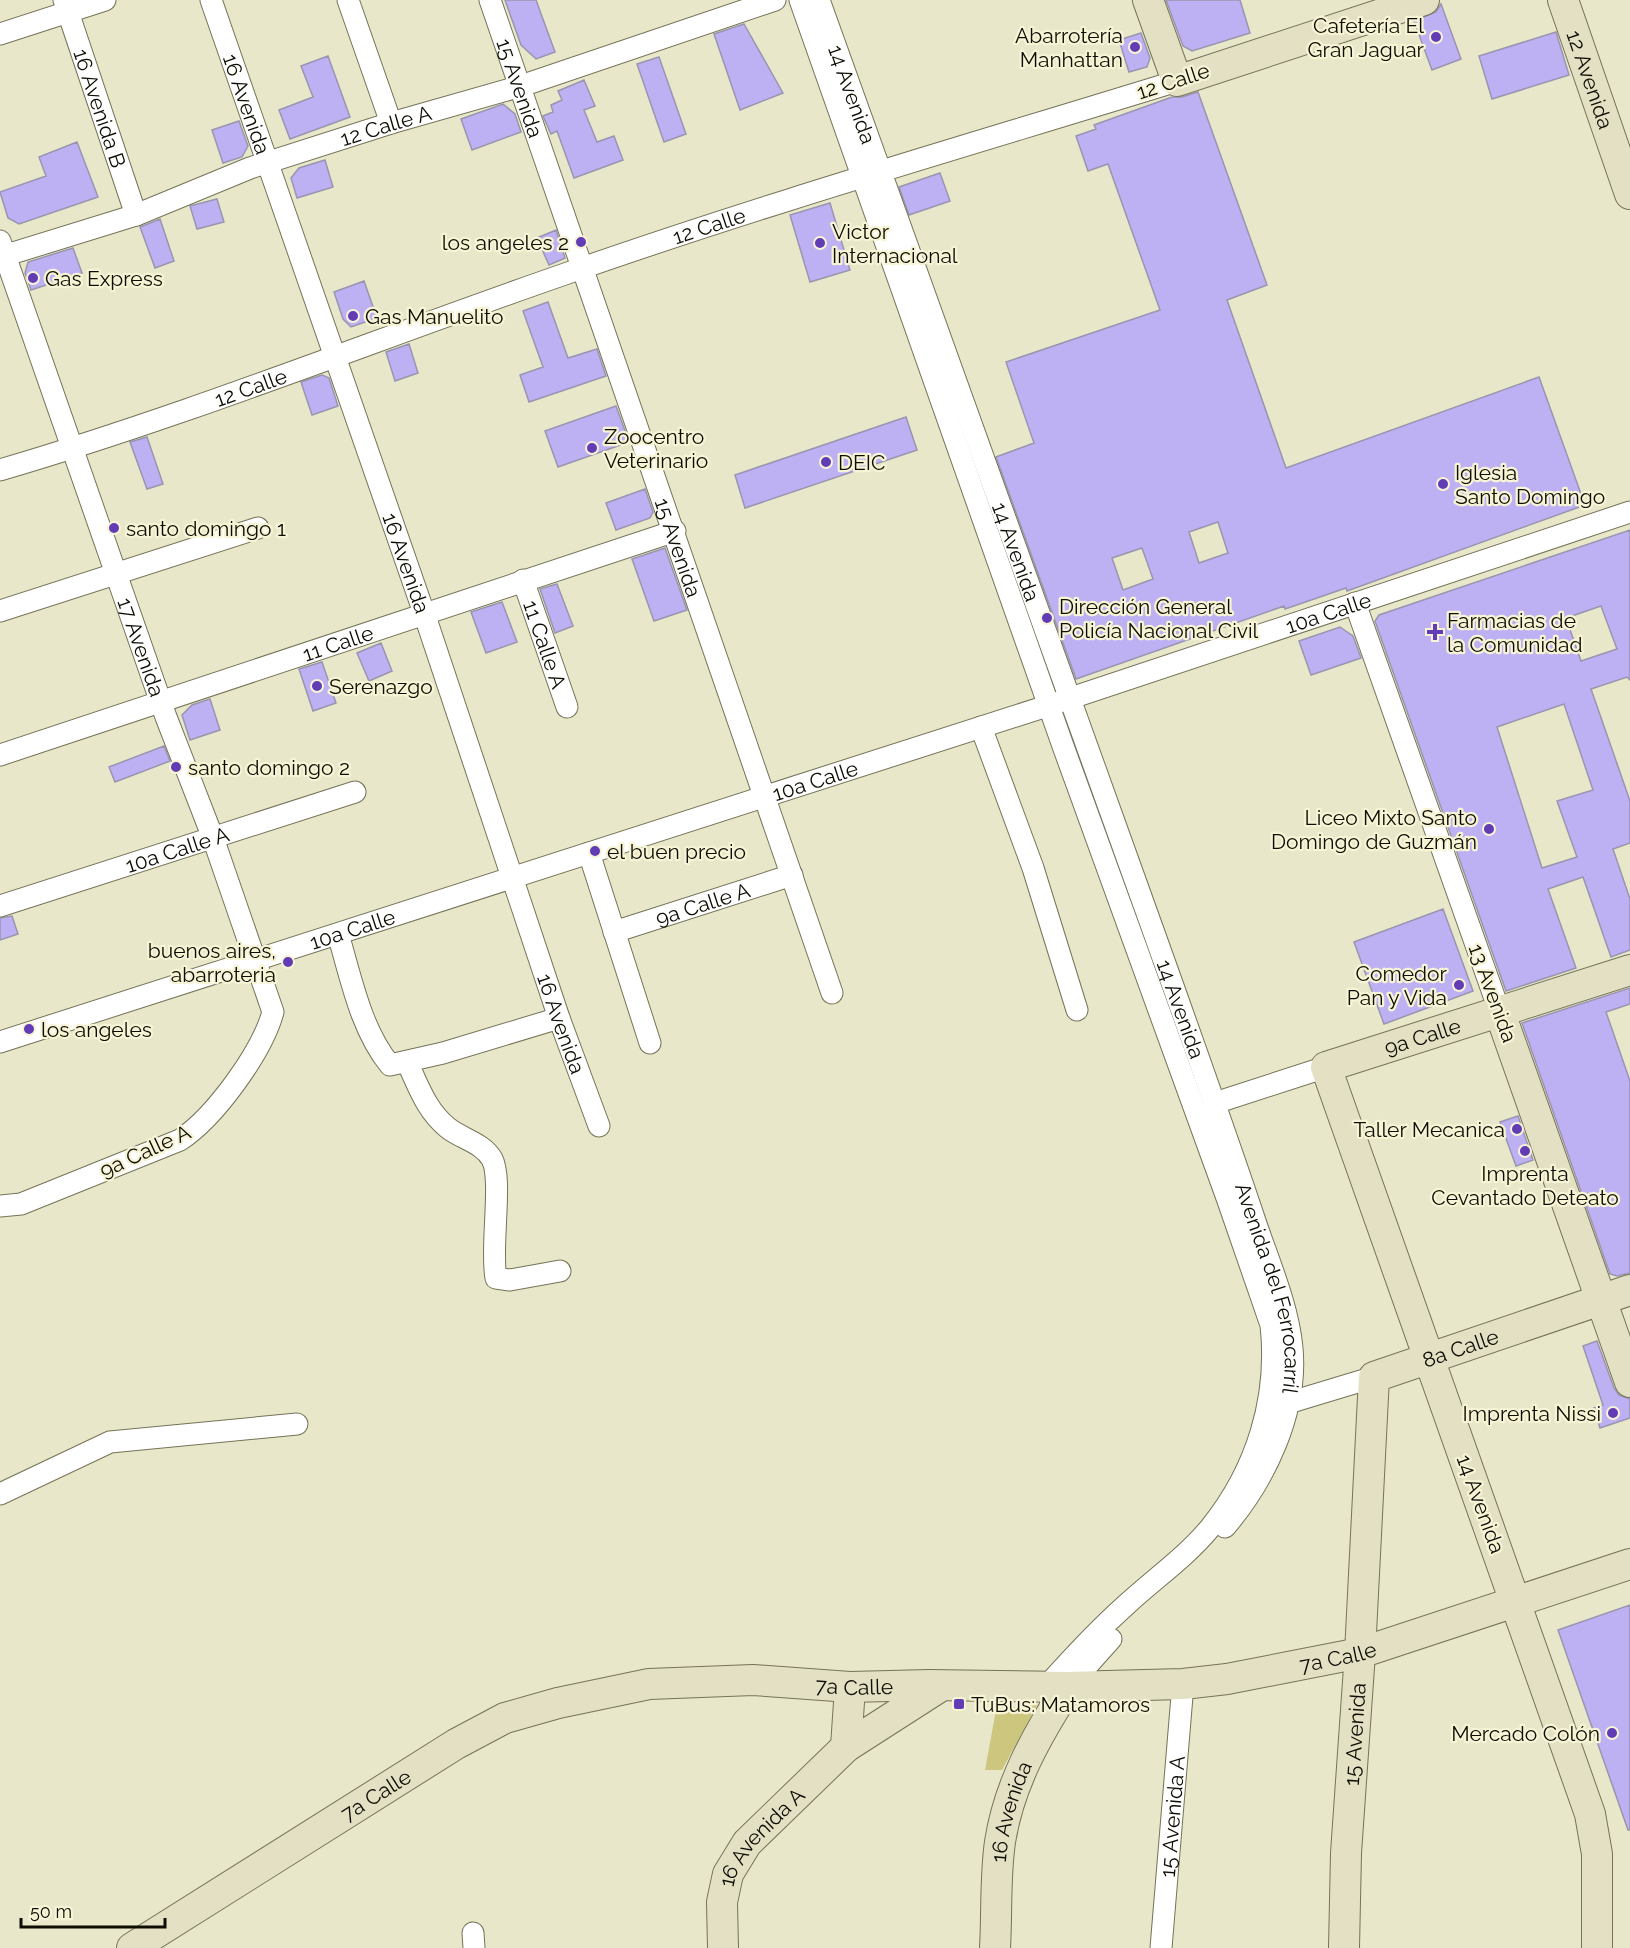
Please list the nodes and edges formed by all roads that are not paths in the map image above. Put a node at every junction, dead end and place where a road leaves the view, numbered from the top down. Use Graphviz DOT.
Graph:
graph roads {
  1 [pos="105,0"];
  2 [pos="211,0"];
  3 [pos="348,0"];
  4 [pos="490,0"];
  5 [pos="775,0"];
  6 [pos="800,0"];
  7 [pos="819,0"];
  8 [pos="1148,0"];
  9 [pos="1424,0"];
  10 [pos="1563,0"];
  11 [pos="66,6"];
  12 [pos="0,34"];
  13 [pos="1177,81"];
  14 [pos="521,86"];
  15 [pos="391,123"];
  16 [pos="268,163"];
  17 [pos="871,174"];
  18 [pos="1630,194"];
  19 [pos="136,215"];
  20 [pos="2,251"];
  21 [pos="583,268"];
  22 [pos="336,356"];
  23 [pos="71,448"];
  24 [pos="0,470"];
  25 [pos="1630,512"];
  26 [pos="258,528"];
  27 [pos="675,531"];
  28 [pos="115,572"];
  29 [pos="523,580"];
  30 [pos="1355,603"];
  31 [pos="0,611"];
  32 [pos="424,613"];
  33 [pos="160,701"];
  34 [pos="1059,701"];
  35 [pos="567,707"];
  36 [pos="981,727"];
  37 [pos="0,755"];
  38 [pos="355,792"];
  39 [pos="765,796"];
  40 [pos="213,838"];
  41 [pos="589,853"];
  42 [pos="792,875"];
  43 [pos="513,878"];
  44 [pos="0,906"];
  45 [pos="614,932"];
  46 [pos="338,934"];
  47 [pos="256,960"];
  48 [pos="1630,970"];
  49 [pos="832,993"];
  50 [pos="1077,1010"];
  51 [pos="1499,1010"];
  52 [pos="559,1018"];
  53 [pos="0,1042"];
  54 [pos="650,1043"];
  55 [pos="256,1050"];
  56 [pos="399,1064"];
  57 [pos="1326,1067"];
  58 [pos="1215,1103"];
  59 [pos="599,1126"];
  60 [pos="0,1206"];
  61 [pos="560,1271"];
  62 [pos="1630,1290"];
  63 [pos="1602,1299"];
  64 [pos="1430,1358"];
  65 [pos="1374,1377"];
  66 [pos="1630,1383"];
  67 [pos="1288,1403"];
  68 [pos="297,1424"];
  69 [pos="0,1494"];
  70 [pos="1630,1564"];
  71 [pos="1517,1603"];
  72 [pos="1360,1653"];
  73 [pos="1183,1683"];
  74 [pos="941,1686"];
  75 [pos="850,1687"];
  76 [pos="1058,1687"];
  77 [pos="846,1747"];
  78 [pos="132,1948"];
  79 [pos="723,1948"];
  80 [pos="995,1948"];
  81 [pos="1161,1948"];
  82 [pos="1344,1948"];
  83 [pos="1597,1948"];
  1 -- 11 [label="street"];
  2 -- 16 [label="street, 16 Avenida"];
  3 -- 15 [label="street"];
  4 -- 14 [label="street, 15 Avenida"];
  5 -- 14 [label="street, 12 Calle A"];
  6 -- 17 [label="street, 14 Avenida"];
  7 -- 17 [label="street, 14 Avenida"];
  8 -- 13 [label="street"];
  9 -- 13 [label="street, 12 Calle"];
  10 -- 18 [label="street, 12 Avenida"];
  11 -- 12 [label="street"];
  11 -- 19 [label="street, 16 Avenida B"];
  13 -- 17 [label="street, 12 Calle"];
  14 -- 15 [label="street, 12 Calle A"];
  14 -- 21 [label="street, 15 Avenida"];
  15 -- 16 [label="street, 12 Calle A"];
  16 -- 19 [label="street, 12 Calle A"];
  16 -- 22 [label="street, 16 Avenida"];
  17 -- 21 [label="street, 12 Calle"];
  17 -- 34 [label="street, 14 Avenida"];
  19 -- 20 [label="street, 12 Calle A"];
  20 -- 23 [label="street, 17 Avenida"];
  21 -- 22 [label="street, 12 Calle"];
  21 -- 27 [label="street, 15 Avenida"];
  22 -- 23 [label="street, 12 Calle"];
  22 -- 32 [label="street, 16 Avenida"];
  23 -- 24 [label="street, 12 Calle"];
  23 -- 28 [label="street, 17 Avenida"];
  25 -- 30 [label="street, 10a Calle"];
  26 -- 28 [label="street"];
  27 -- 29 [label="street, 11 Calle"];
  27 -- 39 [label="street, 15 Avenida"];
  28 -- 31 [label="street"];
  28 -- 33 [label="street, 17 Avenida"];
  29 -- 32 [label="street, 11 Calle"];
  29 -- 35 [label="street, 11 Calle A"];
  30 -- 34 [label="street, 10a Calle"];
  30 -- 51 [label="street, 13 Avenida"];
  32 -- 33 [label="street, 11 Calle"];
  32 -- 43 [label="street, 16 Avenida"];
  33 -- 37 [label="street, 11 Calle"];
  33 -- 40 [label="street, 17 Avenida"];
  34 -- 36 [label="street, 10a Calle"];
  34 -- 58 [label="street, 14 Avenida"];
  34 -- 76 [label="street"];
  36 -- 39 [label="street, 10a Calle"];
  36 -- 50 [label="street"];
  38 -- 40 [label="street, 10a Calle A"];
  39 -- 41 [label="street, 10a Calle"];
  39 -- 42 [label="street, 15 Avenida"];
  40 -- 44 [label="street, 10a Calle A"];
  40 -- 47 [label="street, 17 Avenida"];
  41 -- 43 [label="street, 10a Calle"];
  41 -- 45 [label="street"];
  42 -- 45 [label="street, 9a Calle A"];
  42 -- 49 [label="street, 15 Avenida"];
  43 -- 46 [label="street, 10a Calle"];
  43 -- 52 [label="street, 16 Avenida"];
  45 -- 54 [label="street"];
  46 -- 47 [label="street, 10a Calle"];
  46 -- 56 [label="street"];
  47 -- 53 [label="street, 10a Calle"];
  47 -- 55 [label="street, 17 Avenida"];
  48 -- 51 [label="street, 9a Calle"];
  51 -- 57 [label="street, 9a Calle"];
  51 -- 63 [label="street, 13 Avenida"];
  52 -- 56 [label="street"];
  52 -- 59 [label="street, 16 Avenida"];
  55 -- 60 [label="street, 9a Calle A"];
  56 -- 61 [label="street"];
  57 -- 58 [label="street, 9a Calle"];
  57 -- 64 [label="street, 14 Avenida"];
  58 -- 67 [label="street, Avenida del Ferrocarril"];
  62 -- 63 [label="street, 8a Calle"];
  63 -- 64 [label="street, 8a Calle"];
  63 -- 66 [label="street, 13 Avenida"];
  64 -- 65 [label="street, 8a Calle"];
  64 -- 71 [label="street, 14 Avenida"];
  65 -- 67 [label="street, 8a Calle"];
  65 -- 72 [label="street, 15 Avenida"];
  67 -- 76 [label="street, Avenida del Ferrocarril"];
  68 -- 69 [label="street"];
  70 -- 71 [label="street, 7a Calle"];
  71 -- 72 [label="street, 7a Calle"];
  71 -- 83 [label="street, 14 Avenida"];
  72 -- 73 [label="street, 7a Calle"];
  72 -- 82 [label="street, 15 Avenida"];
  73 -- 76 [label="street, 7a Calle"];
  73 -- 81 [label="street, 15 Avenida A"];
  74 -- 75 [label="street, 7a Calle"];
  74 -- 76 [label="street, 7a Calle"];
  74 -- 77 [label="street, 16 Avenida A"];
  75 -- 77 [label="street"];
  75 -- 78 [label="street, 7a Calle"];
  76 -- 80 [label="street, 16 Avenida"];
  77 -- 79 [label="street, 16 Avenida A"];
}
